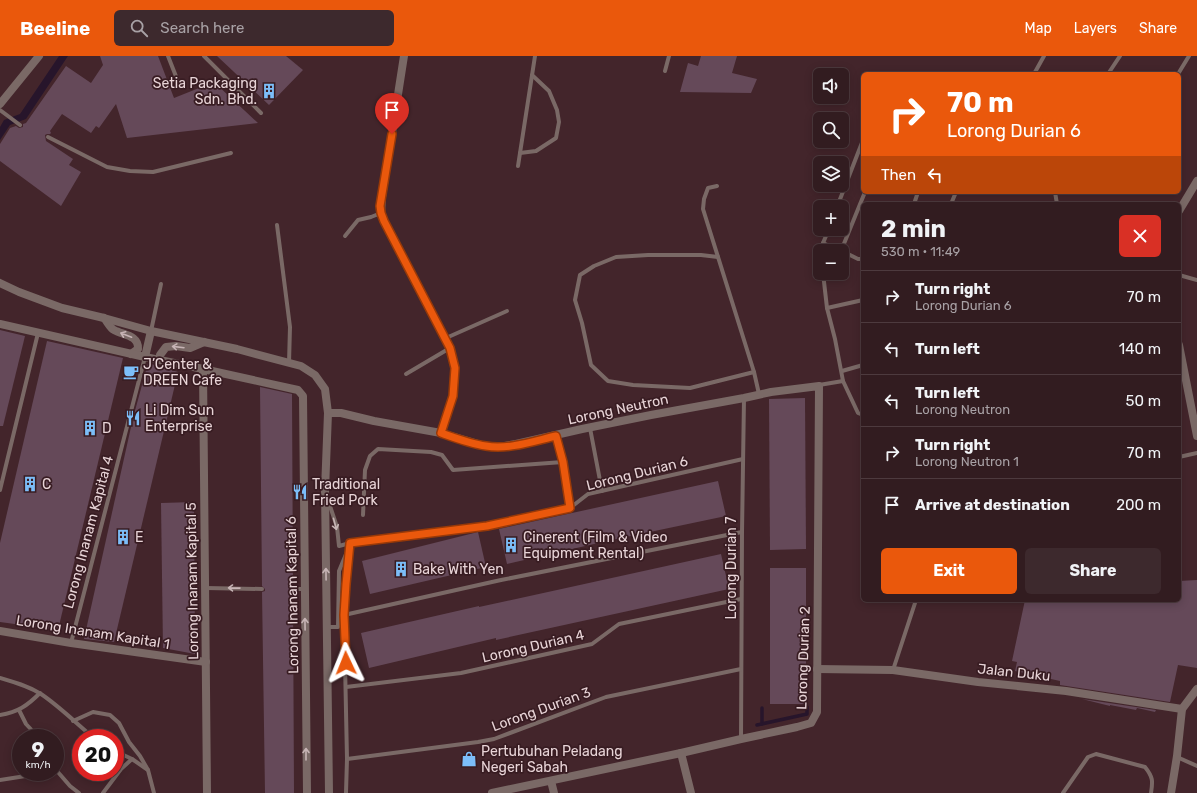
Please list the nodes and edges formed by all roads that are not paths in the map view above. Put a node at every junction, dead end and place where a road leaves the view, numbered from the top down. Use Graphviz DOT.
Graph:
graph roads {
  1 [pos="39,56"];
  2 [pos="168,56"];
  3 [pos="204,56"];
  4 [pos="404,56"];
  5 [pos="535,56"];
  6 [pos="669,56"];
  7 [pos="1044,56"];
  8 [pos="1120,56"];
  9 [pos="1189,56"];
  10 [pos="665,71"];
  11 [pos="1035,72"];
  12 [pos="1109,72"];
  13 [pos="1179,72"];
  14 [pos="532,75"];
  15 [pos="179,84"];
  16 [pos="0,104"];
  17 [pos="0,110"];
  18 [pos="261,113"];
  19 [pos="20,125"];
  20 [pos="48,138"];
  21 [pos="861,145"];
  22 [pos="231,153"];
  23 [pos="520,153"];
  24 [pos="518,166"];
  25 [pos="1197,181"];
  26 [pos="717,186"];
  27 [pos="864,194"];
  28 [pos="840,200"];
  29 [pos="1181,208"];
  30 [pos="381,213"];
  31 [pos="276,225"];
  32 [pos="345,236"];
  33 [pos="826,236"];
  34 [pos="823,243"];
  35 [pos="844,244"];
  36 [pos="849,255"];
  37 [pos="718,257"];
  38 [pos="861,259"];
  39 [pos="1181,276"];
  40 [pos="824,280"];
  41 [pos="1197,280"];
  42 [pos="0,283"];
  43 [pos="160,284"];
  44 [pos="861,300"];
  45 [pos="827,308"];
  46 [pos="507,311"];
  47 [pos="104,318"];
  48 [pos="0,324"];
  49 [pos="151,331"];
  50 [pos="38,332"];
  51 [pos="446,338"];
  52 [pos="204,342"];
  53 [pos="450,348"];
  54 [pos="131,354"];
  55 [pos="1181,355"];
  56 [pos="145,357"];
  57 [pos="159,360"];
  58 [pos="289,363"];
  59 [pos="861,365"];
  60 [pos="203,369"];
  61 [pos="842,370"];
  62 [pos="754,372"];
  63 [pos="406,374"];
  64 [pos="843,381"];
  65 [pos="818,386"];
  66 [pos="759,394"];
  67 [pos="744,398"];
  68 [pos="328,413"];
  69 [pos="861,414"];
  70 [pos="590,428"];
  71 [pos="441,433"];
  72 [pos="556,436"];
  73 [pos="1197,436"];
  74 [pos="1197,453"];
  75 [pos="1181,457"];
  76 [pos="743,459"];
  77 [pos="563,462"];
  78 [pos="0,490"];
  79 [pos="325,490"];
  80 [pos="602,491"];
  81 [pos="570,508"];
  82 [pos="363,514"];
  83 [pos="742,532"];
  84 [pos="350,543"];
  85 [pos="206,588"];
  86 [pos="262,589"];
  87 [pos="293,589"];
  88 [pos="304,589"];
  89 [pos="742,599"];
  90 [pos="915,602"];
  91 [pos="344,615"];
  92 [pos="326,627"];
  93 [pos="0,631"];
  94 [pos="71,643"];
  95 [pos="206,662"];
  96 [pos="741,669"];
  97 [pos="817,669"];
  98 [pos="893,670"];
  99 [pos="0,678"];
  100 [pos="346,687"];
  101 [pos="1197,689"];
  102 [pos="40,693"];
  103 [pos="1182,709"];
  104 [pos="19,710"];
  105 [pos="0,715"];
  106 [pos="73,721"];
  107 [pos="31,729"];
  108 [pos="83,729"];
  109 [pos="741,739"];
  110 [pos="682,753"];
  111 [pos="124,755"];
  112 [pos="1177,756"];
  113 [pos="132,759"];
  114 [pos="347,759"];
  115 [pos="1197,766"];
  116 [pos="148,770"];
  117 [pos="12,778"];
  118 [pos="0,780"];
  119 [pos="64,780"];
  120 [pos="551,781"];
  121 [pos="78,793"];
  122 [pos="103,793"];
  123 [pos="154,793"];
  124 [pos="207,793"];
  125 [pos="307,793"];
  126 [pos="329,793"];
  127 [pos="346,793"];
  128 [pos="492,793"];
  129 [pos="554,793"];
  130 [pos="691,793"];
  131 [pos="1063,793"];
  132 [pos="1150,793"];
  133 [pos="1171,793"];
  1 -- 16 [label="street"];
  2 -- 15 [label="lane"];
  3 -- 18 [label="lane"];
  4 -- 30 [label="street"];
  5 -- 14 [label="lane"];
  6 -- 10 [label="lane"];
  7 -- 11 [label="lane"];
  8 -- 12 [label="lane"];
  9 -- 13 [label="lane"];
  14 -- 23 [label="lane"];
  14 -- 23 [label="lane"];
  17 -- 19 [label="lane"];
  20 -- 22 [label="lane"];
  21 -- 28 [label="lane"];
  23 -- 24 [label="lane"];
  25 -- 29 [label="street"];
  26 -- 37 [label="lane"];
  27 -- 35 [label="lane"];
  30 -- 32 [label="lane"];
  30 -- 51 [label="street"];
  31 -- 58 [label="lane"];
  33 -- 34 [label="lane"];
  36 -- 38 [label="lane"];
  37 -- 62 [label="lane"];
  37 -- 62 [label="lane"];
  39 -- 41 [label="lane"];
  40 -- 45 [label="lane"];
  42 -- 47 [label="street"];
  43 -- 49 [label="lane"];
  44 -- 45 [label="lane"];
  45 -- 61 [label="lane"];
  46 -- 51 [label="lane"];
  47 -- 49 [label="street"];
  54 -- 47 [label="street, one-way"];
  48 -- 50 [label="street"];
  49 -- 52 [label="street"];
  49 -- 56 [label="street"];
  50 -- 54 [label="street"];
  50 -- 78 [label="lane"];
  51 -- 53 [label="street"];
  52 -- 57 [label="street, one-way"];
  52 -- 58 [label="street"];
  53 -- 63 [label="lane"];
  53 -- 71 [label="street"];
  54 -- 56 [label="street"];
  55 -- 73 [label="street"];
  56 -- 57 [label="street"];
  56 -- 94 [label="lane, Lorong Inanam Kapital 4"];
  57 -- 60 [label="street"];
  58 -- 68 [label="street"];
  59 -- 61 [label="lane"];
  60 -- 85 [label="street, Lorong Inanam Kapital 5"];
  60 -- 88 [label="street, Lorong Inanam Kapital 6"];
  61 -- 64 [label="lane"];
  62 -- 66 [label="lane"];
  64 -- 65 [label="lane, Lorong Neutron"];
  64 -- 69 [label="lane"];
  65 -- 66 [label="street, Lorong Neutron"];
  65 -- 97 [label="street, Lorong Durian 2"];
  66 -- 67 [label="street, Lorong Neutron"];
  67 -- 70 [label="street, Lorong Neutron"];
  67 -- 76 [label="lane, Lorong Durian 7"];
  68 -- 71 [label="street, Lorong Neutron"];
  68 -- 79 [label="street"];
  70 -- 72 [label="street, Lorong Neutron"];
  70 -- 80 [label="lane"];
  71 -- 72 [label="street, Lorong Neutron"];
  72 -- 77 [label="lane"];
  74 -- 75 [label="lane"];
  76 -- 80 [label="lane, Lorong Durian 6"];
  76 -- 83 [label="lane, Lorong Durian 7"];
  77 -- 81 [label="lane"];
  77 -- 82 [label="lane"];
  79 -- 84 [label="lane, one-way"];
  92 -- 79 [label="street, one-way"];
  80 -- 81 [label="lane, Lorong Durian 6"];
  81 -- 84 [label="lane, Lorong Durian 6"];
  83 -- 89 [label="lane, Lorong Durian 7"];
  83 -- 91 [label="lane"];
  84 -- 91 [label="lane"];
  84 -- 92 [label="lane"];
  86 -- 85 [label="lane, one-way"];
  85 -- 95 [label="street, Lorong Inanam Kapital 5"];
  87 -- 88 [label="lane"];
  125 -- 88 [label="street, Lorong Inanam Kapital 6, one-way"];
  89 -- 96 [label="lane, Lorong Durian 7"];
  89 -- 100 [label="lane, Lorong Durian 4"];
  90 -- 98 [label="lane"];
  91 -- 100 [label="lane"];
  92 -- 126 [label="street"];
  93 -- 94 [label="street, Lorong Inanam Kapital 1"];
  94 -- 95 [label="street, Lorong Inanam Kapital 1"];
  95 -- 124 [label="street, Lorong Inanam Kapital 5"];
  96 -- 109 [label="lane, Lorong Durian 7"];
  96 -- 114 [label="lane, Lorong Durian 3"];
  97 -- 98 [label="street, Jalan Duku"];
  97 -- 109 [label="street, Lorong Durian 2"];
  98 -- 103 [label="street, Jalan Duku"];
  99 -- 102 [label="lane"];
  100 -- 114 [label="lane"];
  101 -- 103 [label="street"];
  102 -- 104 [label="lane"];
  102 -- 106 [label="lane"];
  103 -- 112 [label="street"];
  104 -- 105 [label="lane"];
  104 -- 107 [label="lane"];
  106 -- 108 [label="lane"];
  106 -- 116 [label="lane"];
  109 -- 110 [label="street, Lorong Durian 2"];
  110 -- 120 [label="street, Lorong Durian 2"];
  110 -- 130 [label="street"];
  111 -- 113 [label="lane"];
  112 -- 115 [label="lane"];
  112 -- 133 [label="street"];
  113 -- 116 [label="lane"];
  113 -- 122 [label="lane"];
  114 -- 127 [label="lane"];
  116 -- 123 [label="lane"];
  117 -- 118 [label="lane"];
  119 -- 121 [label="lane"];
  120 -- 128 [label="street, Lorong Durian 2"];
  120 -- 129 [label="street"];
  131 -- 132 [label="lane"];
}
